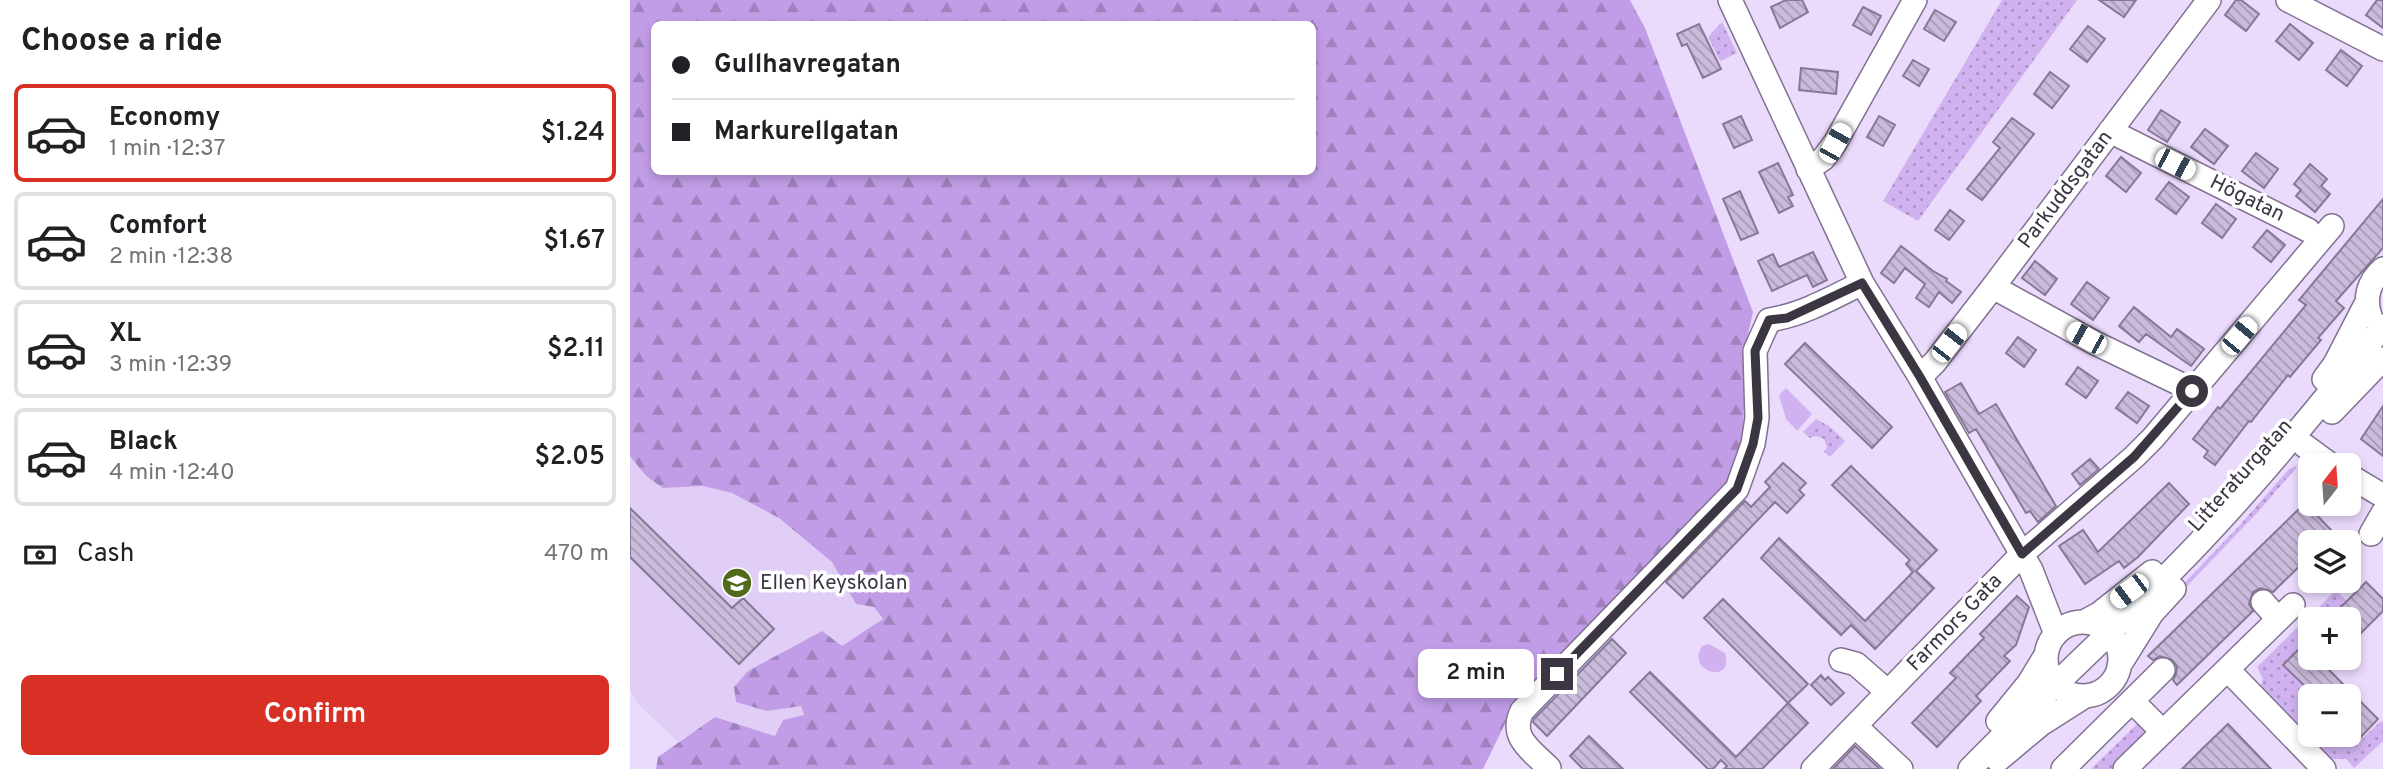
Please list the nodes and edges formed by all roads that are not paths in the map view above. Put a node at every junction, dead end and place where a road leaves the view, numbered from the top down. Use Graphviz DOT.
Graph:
graph roads {
  1 [pos="1730,0"];
  2 [pos="1915,0"];
  3 [pos="2209,0"];
  4 [pos="2288,0"];
  5 [pos="2383,49"];
  6 [pos="2110,131"];
  7 [pos="1808,169"];
  8 [pos="2332,226"];
  9 [pos="2308,230"];
  10 [pos="2383,270"];
  11 [pos="1862,283"];
  12 [pos="1993,287"];
  13 [pos="2367,302"];
  14 [pos="2382,329"];
  15 [pos="2383,359"];
  16 [pos="1920,377"];
  17 [pos="2178,383"];
  18 [pos="2305,446"];
  19 [pos="2317,453"];
  20 [pos="2361,480"];
  21 [pos="2383,496"];
  22 [pos="2383,513"];
  23 [pos="2371,534"];
  24 [pos="2027,562"];
  25 [pos="2263,602"];
  26 [pos="2071,626"];
  27 [pos="2109,633"];
  28 [pos="2046,656"];
  29 [pos="1841,660"];
  30 [pos="2119,666"];
  31 [pos="2163,670"];
  32 [pos="2228,670"];
  33 [pos="2056,685"];
  34 [pos="1888,692"];
  35 [pos="2085,696"];
  36 [pos="2133,701"];
  37 [pos="1855,726"];
  38 [pos="2163,732"];
  39 [pos="1890,764"];
  40 [pos="1549,768"];
  41 [pos="1813,769"];
  42 [pos="1954,769"];
  43 [pos="1970,769"];
  44 [pos="1988,769"];
  45 [pos="2063,769"];
  46 [pos="2125,769"];
  47 [pos="2324,769"];
  1 -- 7 [label="street"];
  2 -- 7 [label="street"];
  3 -- 6 [label="street, Parkuddsgatan"];
  4 -- 5 [label="street"];
  6 -- 9 [label="street, Högatan"];
  6 -- 12 [label="street, Parkuddsgatan"];
  7 -- 11 [label="street"];
  8 -- 24 [label="street, Farmors Gata"];
  10 -- 13 [label="street, Litteraturgatan"];
  11 -- 16 [label="street"];
  11 -- 40 [label="street"];
  12 -- 16 [label="street, Parkuddsgatan"];
  12 -- 17 [label="street"];
  13 -- 14 [label="street"];
  13 -- 26 [label="street, Litteraturgatan"];
  14 -- 27 [label="street"];
  15 -- 18 [label="street, Litteraturgatan"];
  16 -- 24 [label="street"];
  18 -- 19 [label="street"];
  18 -- 30 [label="street, Litteraturgatan"];
  20 -- 21 [label="street"];
  22 -- 23 [label="street"];
  24 -- 26 [label="street"];
  24 -- 34 [label="street, Farmors Gata"];
  25 -- 32 [label="street"];
  26 -- 27 [label="street"];
  26 -- 28 [label="street"];
  27 -- 30 [label="street"];
  27 -- 33 [label="street"];
  28 -- 33 [label="street"];
  28 -- 42 [label="street"];
  29 -- 34 [label="street"];
  30 -- 35 [label="street, Litteraturgatan"];
  31 -- 36 [label="street"];
  32 -- 38 [label="street"];
  32 -- 47 [label="street"];
  33 -- 35 [label="street"];
  33 -- 43 [label="street"];
  34 -- 37 [label="street, Farmors Gata"];
  35 -- 44 [label="street, Litteraturgatan"];
  36 -- 38 [label="street"];
  36 -- 45 [label="street"];
  37 -- 39 [label="street"];
  37 -- 41 [label="street, Farmors Gata"];
  38 -- 46 [label="street"];
}
